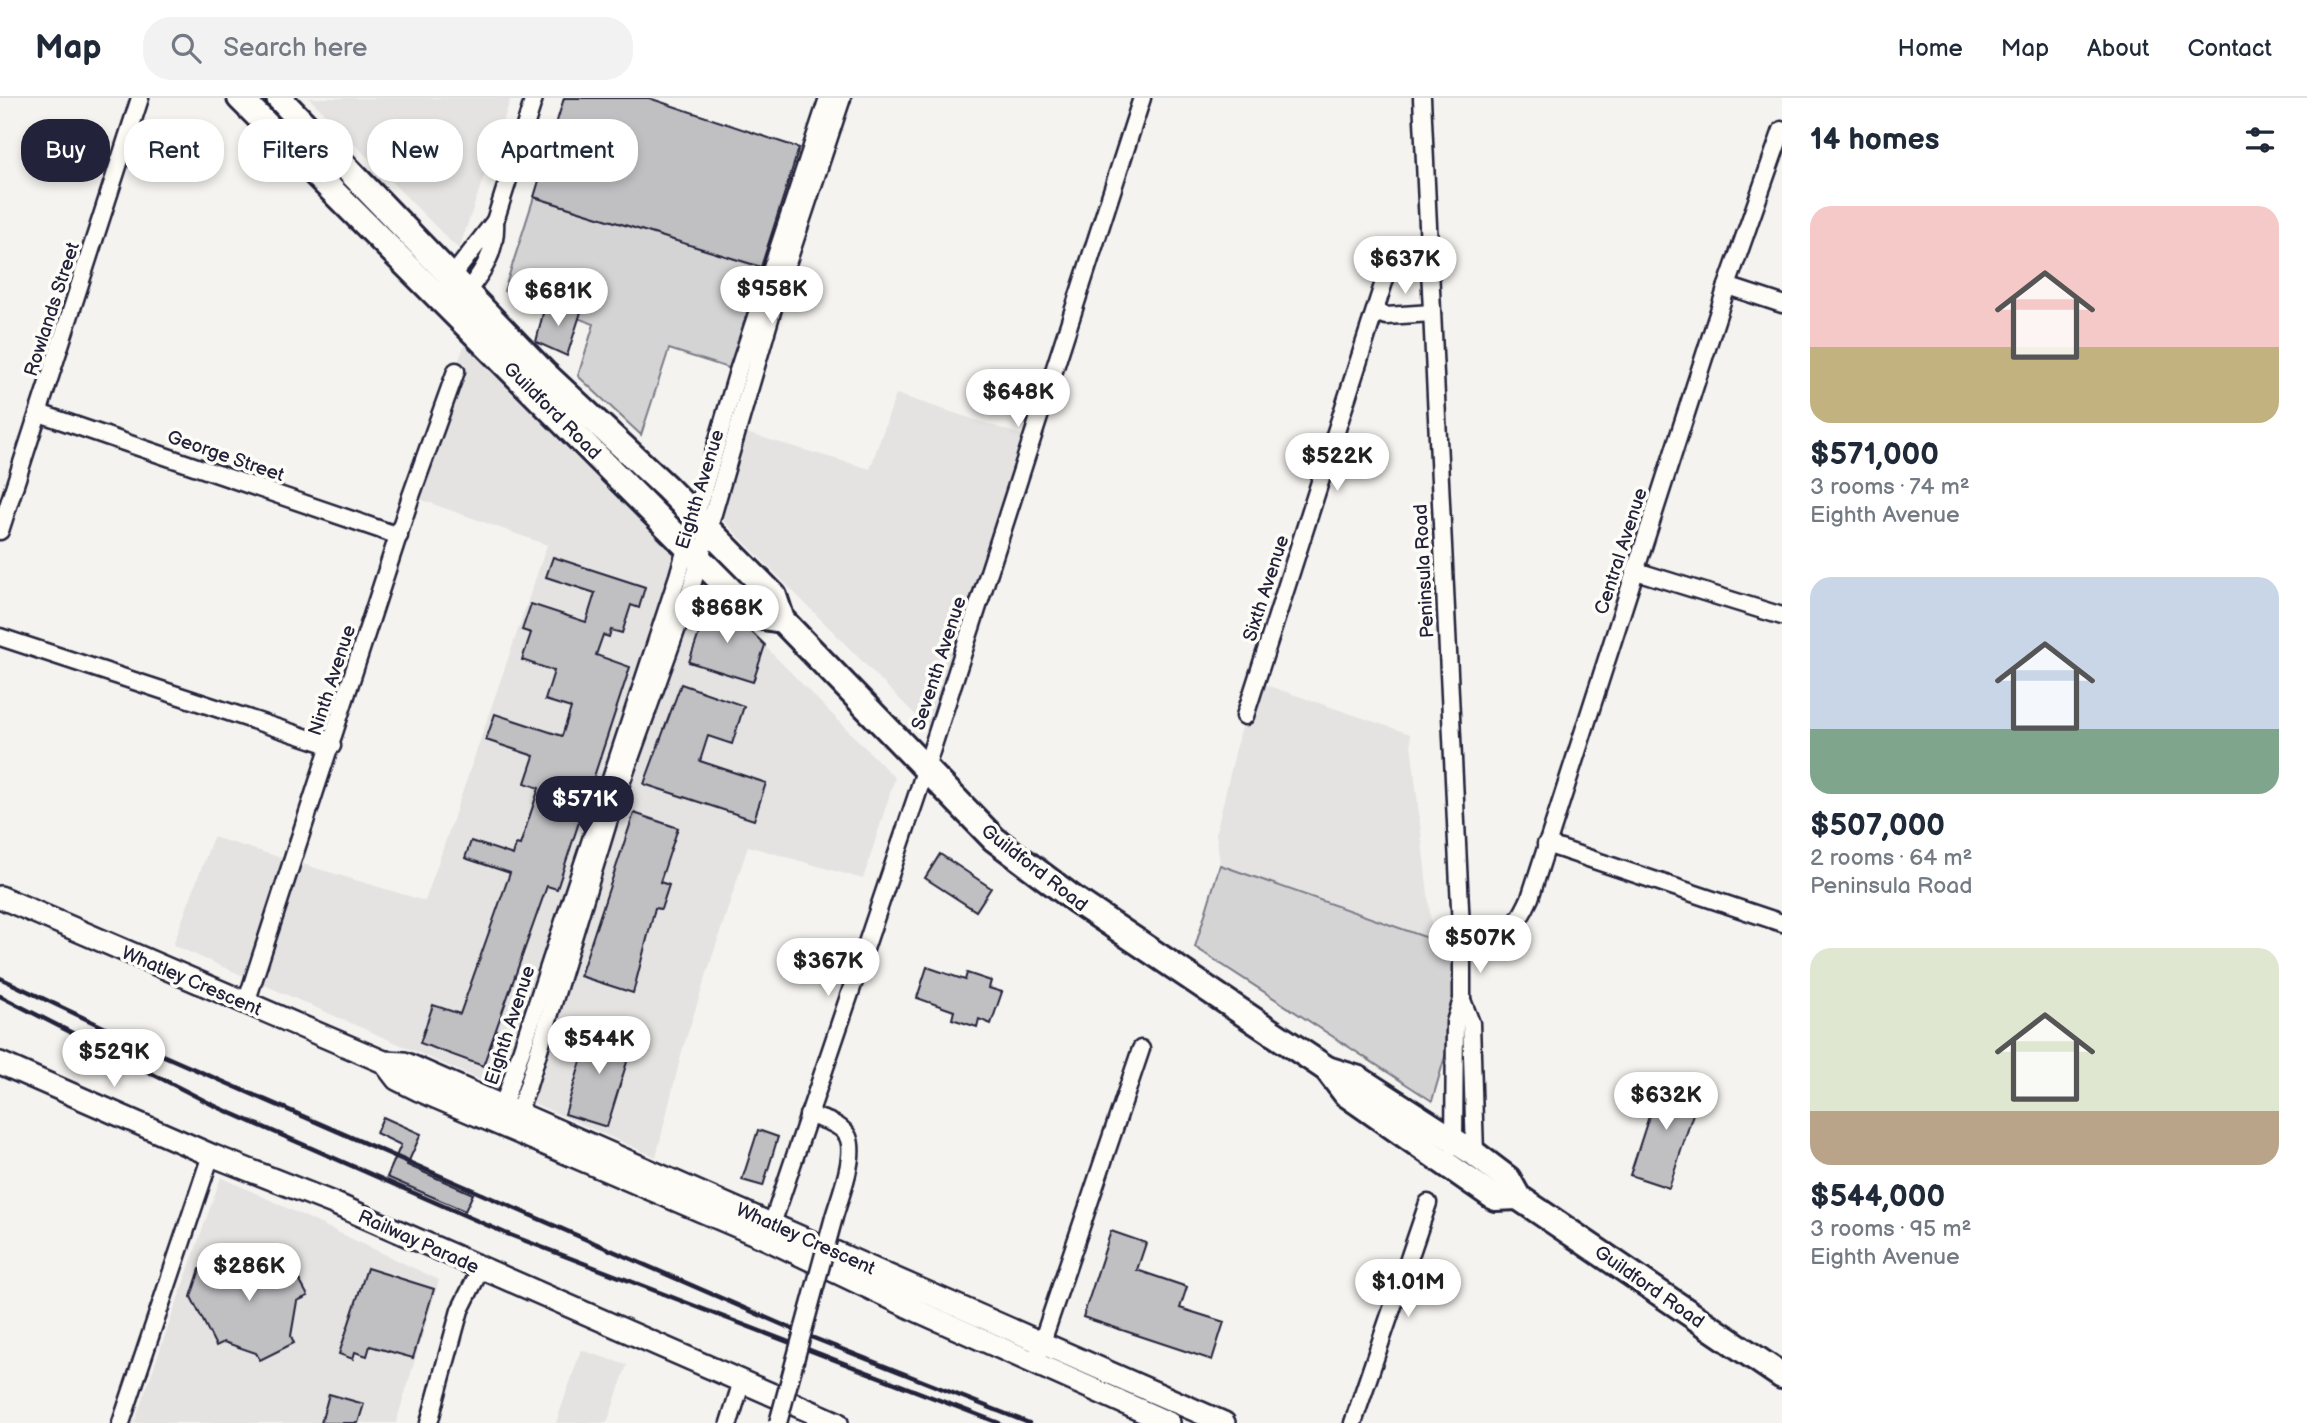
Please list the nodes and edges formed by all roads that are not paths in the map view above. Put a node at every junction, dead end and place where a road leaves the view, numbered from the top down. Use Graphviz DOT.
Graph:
graph roads {
  1 [pos="140,98"];
  2 [pos="240,98"];
  3 [pos="279,98"];
  4 [pos="534,98"];
  5 [pos="828,98"];
  6 [pos="842,98"];
  7 [pos="1142,98"];
  8 [pos="1422,98"];
  9 [pos="1782,130"];
  10 [pos="1392,257"];
  11 [pos="1727,286"];
  12 [pos="451,295"];
  13 [pos="1782,304"];
  14 [pos="1375,312"];
  15 [pos="1432,313"];
  16 [pos="456,371"];
  17 [pos="39,413"];
  18 [pos="702,524"];
  19 [pos="0,531"];
  20 [pos="399,536"];
  21 [pos="694,551"];
  22 [pos="1636,571"];
  23 [pos="1782,616"];
  24 [pos="782,620"];
  25 [pos="0,637"];
  26 [pos="1245,716"];
  27 [pos="332,746"];
  28 [pos="925,771"];
  29 [pos="1546,844"];
  30 [pos="0,897"];
  31 [pos="1782,923"];
  32 [pos="1462,950"];
  33 [pos="1462,1000"];
  34 [pos="246,1003"];
  35 [pos="1141,1049"];
  36 [pos="0,1063"];
  37 [pos="1327,1069"];
  38 [pos="808,1115"];
  39 [pos="507,1118"];
  40 [pos="1453,1140"];
  41 [pos="1475,1154"];
  42 [pos="211,1155"];
  43 [pos="1469,1180"];
  44 [pos="1518,1197"];
  45 [pos="1428,1203"];
  46 [pos="770,1231"];
  47 [pos="481,1268"];
  48 [pos="1038,1353"];
  49 [pos="1782,1376"];
  50 [pos="742,1381"];
  51 [pos="121,1423"];
  52 [pos="429,1423"];
  53 [pos="729,1423"];
  54 [pos="778,1423"];
  55 [pos="837,1423"];
  56 [pos="1169,1423"];
  57 [pos="1224,1423"];
  58 [pos="1353,1423"];
  1 -- 17 [label="street, Rowlands Street"];
  2 -- 12 [label="highway, Guildford Road"];
  3 -- 12 [label="highway, Guildford Road"];
  4 -- 12 [label="street"];
  5 -- 18 [label="street, Eighth Avenue"];
  6 -- 18 [label="street, Eighth Avenue"];
  7 -- 28 [label="street, Seventh Avenue"];
  8 -- 15 [label="street, Peninsula Road"];
  9 -- 11 [label="street, Central Avenue"];
  10 -- 14 [label="street, Sixth Avenue"];
  11 -- 13 [label="street"];
  11 -- 22 [label="street, Central Avenue"];
  12 -- 18 [label="highway, Guildford Road"];
  12 -- 21 [label="highway, Guildford Road"];
  14 -- 15 [label="street"];
  14 -- 26 [label="street, Sixth Avenue"];
  15 -- 32 [label="street, Peninsula Road"];
  16 -- 20 [label="street, Ninth Avenue"];
  17 -- 19 [label="street, Rowlands Street"];
  17 -- 20 [label="street, George Street"];
  18 -- 21 [label="street, Eighth Avenue"];
  18 -- 24 [label="highway, Guildford Road"];
  20 -- 27 [label="street, Ninth Avenue"];
  21 -- 24 [label="highway, Guildford Road"];
  21 -- 39 [label="street, Eighth Avenue"];
  22 -- 23 [label="street"];
  22 -- 29 [label="street, Central Avenue"];
  24 -- 28 [label="highway, Guildford Road"];
  25 -- 27 [label="street"];
  27 -- 34 [label="street, Ninth Avenue"];
  28 -- 37 [label="highway, Guildford Road"];
  28 -- 38 [label="street, Seventh Avenue"];
  29 -- 31 [label="street"];
  29 -- 32 [label="street, Central Avenue"];
  30 -- 34 [label="main road, Whatley Crescent"];
  32 -- 33 [label="street, Peninsula Road"];
  33 -- 40 [label="street, Peninsula Road"];
  33 -- 41 [label="street, Peninsula Road"];
  34 -- 39 [label="main road, Whatley Crescent"];
  35 -- 48 [label="street"];
  36 -- 42 [label="main road, Railway Parade"];
  37 -- 40 [label="highway, Guildford Road"];
  37 -- 43 [label="highway, Guildford Road"];
  38 -- 46 [label="street, Seventh Avenue"];
  38 -- 54 [label="street, bridge"];
  39 -- 46 [label="main road, Whatley Crescent"];
  40 -- 41 [label="highway, Guildford Road"];
  40 -- 43 [label="street, Peninsula Road"];
  41 -- 44 [label="highway, Guildford Road"];
  42 -- 47 [label="main road, Railway Parade"];
  42 -- 51 [label="street"];
  43 -- 44 [label="highway, Guildford Road"];
  44 -- 49 [label="highway, Guildford Road"];
  45 -- 58 [label="street"];
  46 -- 48 [label="main road, Whatley Crescent"];
  47 -- 50 [label="main road, Railway Parade"];
  47 -- 52 [label="street"];
  48 -- 56 [label="main road, Whatley Crescent"];
  48 -- 57 [label="main road, Whatley Crescent"];
  50 -- 53 [label="street"];
  50 -- 55 [label="main road, Railway Parade"];
}
